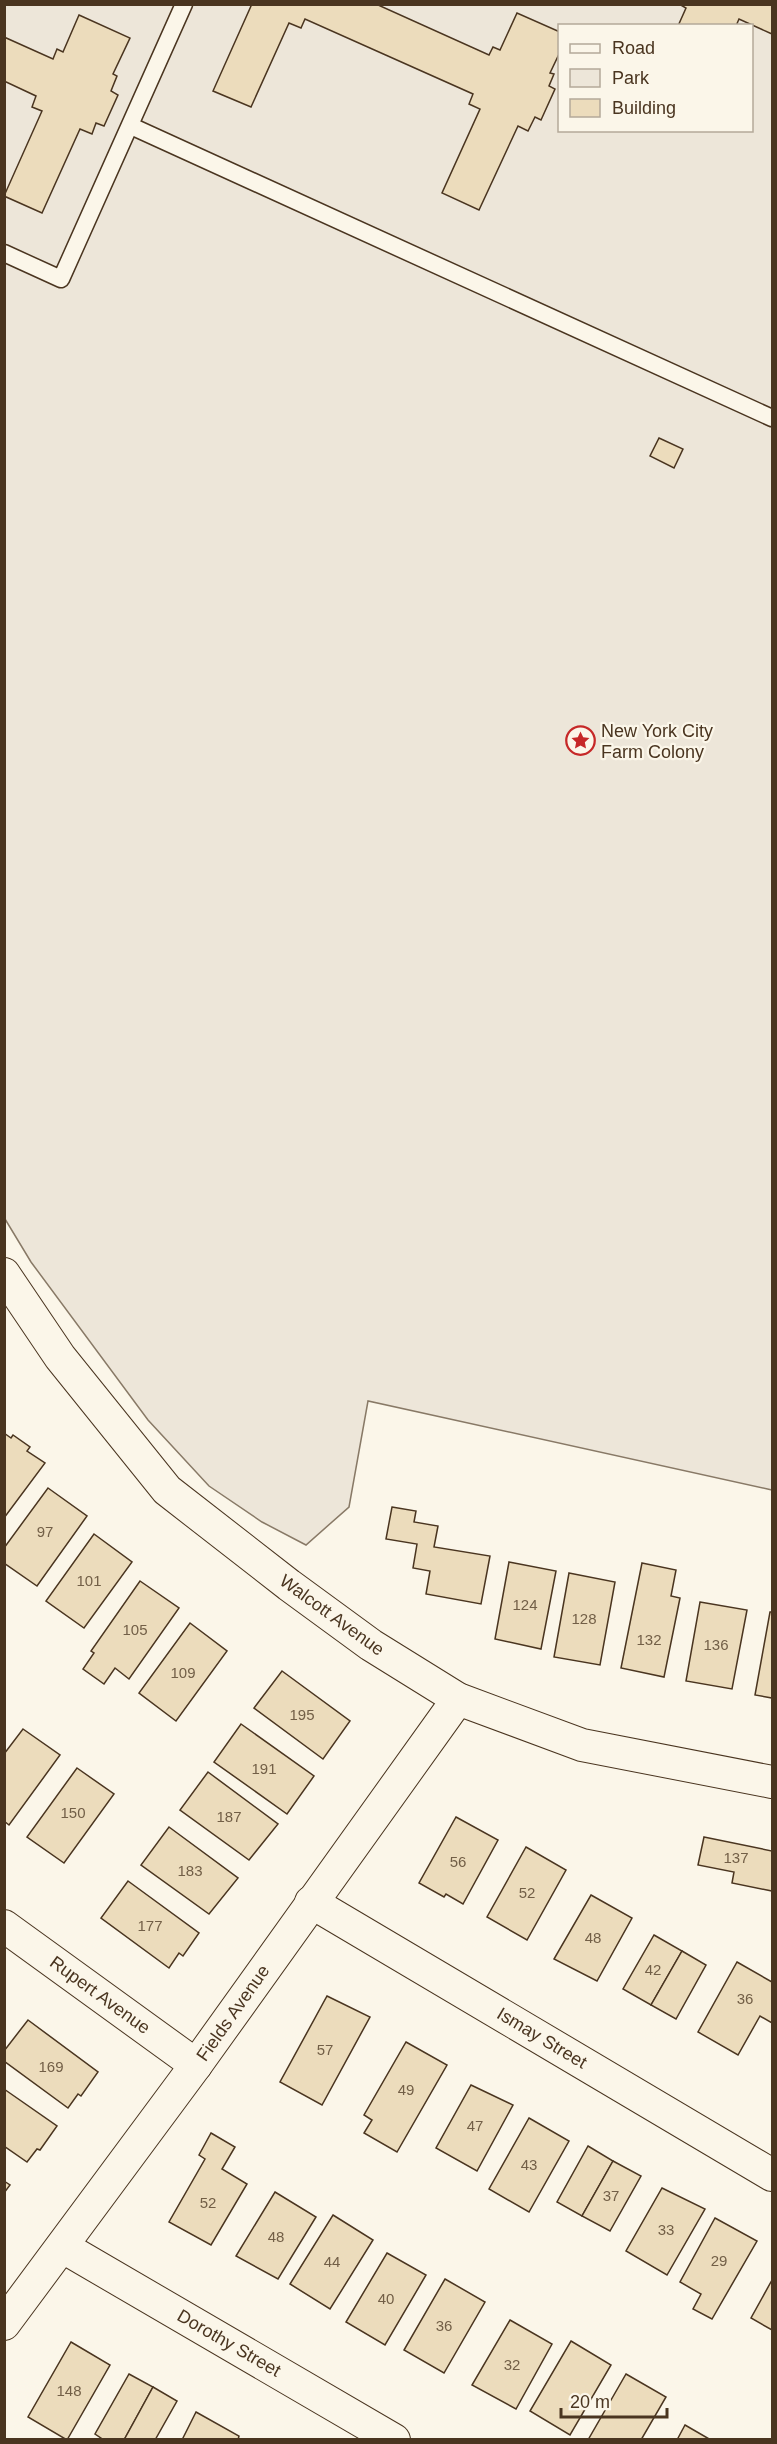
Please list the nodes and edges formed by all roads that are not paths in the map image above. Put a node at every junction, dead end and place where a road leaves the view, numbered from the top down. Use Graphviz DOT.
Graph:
graph roads {
  1 [pos="184,4"];
  2 [pos="131,126"];
  3 [pos="4,254"];
  4 [pos="772,418"];
  5 [pos="4,1274"];
  6 [pos="458,1699"];
  7 [pos="772,1782"];
  8 [pos="311,1902"];
  9 [pos="4,1926"];
  10 [pos="196,2065"];
  11 [pos="772,2175"];
  12 [pos="63,2247"];
  13 [pos="4,2324"];
  14 [pos="394,2439"];
  1 -- 2 [label="lane"];
  2 -- 3 [label="lane"];
  2 -- 4 [label="lane"];
  5 -- 6 [label="street, Walcott Avenue"];
  6 -- 7 [label="street, Walcott Avenue"];
  6 -- 8 [label="street, Fields Avenue"];
  8 -- 10 [label="street, Fields Avenue"];
  8 -- 11 [label="street, Ismay Street"];
  9 -- 10 [label="street, Rupert Avenue"];
  10 -- 12 [label="street, Fields Avenue"];
  12 -- 13 [label="street, Fields Avenue"];
  12 -- 14 [label="street, Dorothy Street"];
}
